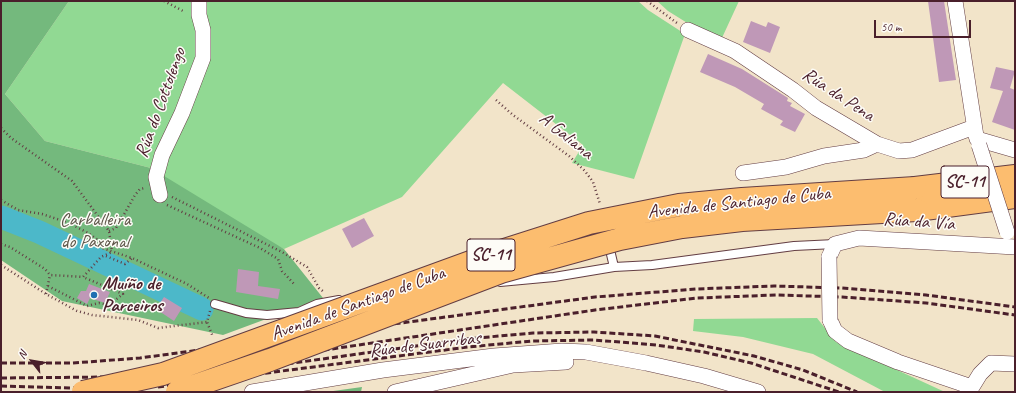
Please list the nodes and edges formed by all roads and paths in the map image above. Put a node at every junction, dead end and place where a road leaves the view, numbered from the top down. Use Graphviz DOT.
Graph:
graph roads {
  1 [pos="164,1"];
  2 [pos="647,1"];
  3 [pos="954,1"];
  4 [pos="199,8"];
  5 [pos="688,30"];
  6 [pos="496,100"];
  7 [pos="1,127"];
  8 [pos="977,137"];
  9 [pos="877,144"];
  10 [pos="1015,150"];
  11 [pos="743,173"];
  12 [pos="1015,176"];
  13 [pos="159,191"];
  14 [pos="1015,197"];
  15 [pos="1,200"];
  16 [pos="601,208"];
  17 [pos="109,232"];
  18 [pos="1011,242"];
  19 [pos="1,244"];
  20 [pos="610,250"];
  21 [pos="832,250"];
  22 [pos="112,251"];
  23 [pos="106,256"];
  24 [pos="132,258"];
  25 [pos="1,265"];
  26 [pos="614,267"];
  27 [pos="50,275"];
  28 [pos="83,277"];
  29 [pos="295,285"];
  30 [pos="48,286"];
  31 [pos="436,288"];
  32 [pos="421,289"];
  33 [pos="46,294"];
  34 [pos="334,301"];
  35 [pos="215,304"];
  36 [pos="213,337"];
  37 [pos="604,355"];
  38 [pos="1015,364"];
  39 [pos="973,389"];
  40 [pos="83,392"];
  41 [pos="177,392"];
  42 [pos="252,392"];
  43 [pos="395,392"];
  44 [pos="758,392"];
  1 -- 4 [label="path"];
  2 -- 5 [label="path"];
  3 -- 8 [label="street"];
  4 -- 13 [label="street, Rúa do Cottolengo"];
  5 -- 9 [label="street, Rúa da Pena"];
  6 -- 16 [label="path, A Galiana"];
  7 -- 17 [label="path"];
  8 -- 9 [label="street, Rúa da Pena"];
  8 -- 10 [label="street"];
  8 -- 18 [label="street, bridge"];
  9 -- 11 [label="street"];
  12 -- 40 [label="highway, Avenida de Santiago de Cuba / SC-11, bridge"];
  13 -- 17 [label="path"];
  13 -- 29 [label="path"];
  13 -- 34 [label="path"];
  14 -- 41 [label="highway, Avenida de Santiago de Cuba / SC-11, bridge"];
  15 -- 22 [label="path"];
  17 -- 22 [label="path"];
  18 -- 21 [label="street, Rúa da Vía"];
  19 -- 27 [label="path"];
  20 -- 26 [label="lane"];
  21 -- 26 [label="lane"];
  21 -- 39 [label="street, bridge"];
  22 -- 23 [label="path"];
  22 -- 24 [label="path"];
  23 -- 24 [label="path"];
  23 -- 28 [label="path"];
  24 -- 35 [label="path"];
  25 -- 33 [label="path"];
  26 -- 31 [label="lane"];
  27 -- 28 [label="path"];
  27 -- 30 [label="path"];
  28 -- 30 [label="path"];
  30 -- 33 [label="path"];
  32 -- 34 [label="lane"];
  33 -- 36 [label="path"];
  34 -- 35 [label="lane"];
  37 -- 42 [label="street, Rúa de Suarribas"];
  37 -- 43 [label="street, Rúa de Suarribas"];
  37 -- 44 [label="street, Rúa de Suarribas"];
  38 -- 39 [label="street"];
}
